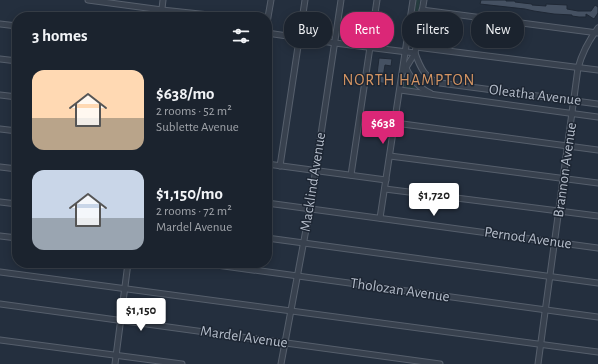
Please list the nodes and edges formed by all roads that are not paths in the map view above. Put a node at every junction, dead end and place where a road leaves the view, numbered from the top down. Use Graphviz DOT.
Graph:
graph roads {
  1 [pos="88,0"];
  2 [pos="163,0"];
  3 [pos="271,0"];
  4 [pos="305,0"];
  5 [pos="341,0"];
  6 [pos="377,0"];
  7 [pos="413,0"];
  8 [pos="424,0"];
  9 [pos="162,10"];
  10 [pos="422,10"];
  11 [pos="181,12"];
  12 [pos="269,12"];
  13 [pos="303,12"];
  14 [pos="375,12"];
  15 [pos="0,24"];
  16 [pos="12,25"];
  17 [pos="597,31"];
  18 [pos="272,34"];
  19 [pos="284,36"];
  20 [pos="334,43"];
  21 [pos="340,44"];
  22 [pos="298,48"];
  23 [pos="370,48"];
  24 [pos="416,48"];
  25 [pos="424,48"];
  26 [pos="405,52"];
  27 [pos="415,54"];
  28 [pos="404,58"];
  29 [pos="0,59"];
  30 [pos="12,60"];
  31 [pos="406,67"];
  32 [pos="578,68"];
  33 [pos="598,70"];
  34 [pos="402,75"];
  35 [pos="400,90"];
  36 [pos="0,95"];
  37 [pos="438,95"];
  38 [pos="12,96"];
  39 [pos="574,100"];
  40 [pos="598,104"];
  41 [pos="572,114"];
  42 [pos="598,117"];
  43 [pos="395,123"];
  44 [pos="0,129"];
  45 [pos="12,130"];
  46 [pos="568,146"];
  47 [pos="598,150"];
  48 [pos="390,156"];
  49 [pos="272,165"];
  50 [pos="280,166"];
  51 [pos="0,167"];
  52 [pos="12,168"];
  53 [pos="315,171"];
  54 [pos="351,176"];
  55 [pos="563,178"];
  56 [pos="386,180"];
  57 [pos="598,183"];
  58 [pos="385,189"];
  59 [pos="0,202"];
  60 [pos="12,203"];
  61 [pos="272,204"];
  62 [pos="310,208"];
  63 [pos="559,211"];
  64 [pos="598,216"];
  65 [pos="380,218"];
  66 [pos="0,236"];
  67 [pos="12,237"];
  68 [pos="272,239"];
  69 [pos="555,242"];
  70 [pos="304,243"];
  71 [pos="598,248"];
  72 [pos="127,268"];
  73 [pos="239,268"];
  74 [pos="0,272"];
  75 [pos="297,276"];
  76 [pos="550,277"];
  77 [pos="598,283"];
  78 [pos="125,288"];
  79 [pos="0,304"];
  80 [pos="291,310"];
  81 [pos="546,310"];
  82 [pos="598,317"];
  83 [pos="121,321"];
  84 [pos="0,340"];
  85 [pos="285,343"];
  86 [pos="541,344"];
  87 [pos="598,352"];
  88 [pos="116,355"];
  89 [pos="115,364"];
  90 [pos="182,364"];
  91 [pos="281,364"];
  92 [pos="440,364"];
  93 [pos="538,364"];
  1 -- 9 [label="street"];
  2 -- 9 [label="street"];
  3 -- 12 [label="street"];
  4 -- 13 [label="street"];
  5 -- 20 [label="street, Macklind Avenue"];
  6 -- 14 [label="street"];
  7 -- 26 [label="street"];
  8 -- 10 [label="street"];
  9 -- 11 [label="street"];
  10 -- 17 [label="street"];
  15 -- 16 [label="street"];
  17 -- 32 [label="street, Brannon Avenue"];
  18 -- 19 [label="street"];
  20 -- 21 [label="street"];
  20 -- 53 [label="street, Macklind Avenue"];
  22 -- 50 [label="street"];
  23 -- 26 [label="street"];
  23 -- 54 [label="street"];
  24 -- 27 [label="street"];
  25 -- 32 [label="street"];
  26 -- 27 [label="street"];
  26 -- 28 [label="street"];
  27 -- 31 [label="street"];
  27 -- 39 [label="street, Oleatha Avenue"];
  28 -- 31 [label="street, Oleatha Avenue"];
  28 -- 34 [label="street"];
  29 -- 30 [label="street"];
  31 -- 34 [label="street"];
  31 -- 37 [label="street, Oleatha Avenue"];
  32 -- 33 [label="street"];
  32 -- 39 [label="street, Brannon Avenue"];
  34 -- 35 [label="street"];
  35 -- 37 [label="street, Oleatha Avenue"];
  35 -- 43 [label="street"];
  36 -- 38 [label="street"];
  37 -- 41 [label="street, Oleatha Avenue"];
  39 -- 40 [label="street, Oleatha Avenue"];
  39 -- 41 [label="street, Brannon Avenue"];
  41 -- 42 [label="street, Oleatha Avenue"];
  41 -- 46 [label="street, Brannon Avenue"];
  43 -- 46 [label="street"];
  43 -- 48 [label="street"];
  44 -- 45 [label="street"];
  46 -- 47 [label="street"];
  46 -- 55 [label="street, Brannon Avenue"];
  48 -- 55 [label="street"];
  48 -- 56 [label="street"];
  49 -- 50 [label="street"];
  50 -- 53 [label="street"];
  51 -- 52 [label="street"];
  53 -- 54 [label="street"];
  53 -- 62 [label="street, Macklind Avenue"];
  54 -- 56 [label="street"];
  55 -- 57 [label="street"];
  55 -- 63 [label="street, Brannon Avenue"];
  56 -- 58 [label="street"];
  58 -- 63 [label="street"];
  58 -- 65 [label="street"];
  59 -- 60 [label="street"];
  61 -- 62 [label="street, Pernod Avenue"];
  62 -- 65 [label="street, Pernod Avenue"];
  62 -- 70 [label="street, Macklind Avenue"];
  63 -- 64 [label="street"];
  63 -- 69 [label="street, Brannon Avenue"];
  65 -- 69 [label="street, Pernod Avenue"];
  66 -- 67 [label="street"];
  68 -- 70 [label="street"];
  69 -- 71 [label="street, Pernod Avenue"];
  69 -- 76 [label="street, Brannon Avenue"];
  70 -- 75 [label="street, Macklind Avenue"];
  70 -- 76 [label="street"];
  72 -- 78 [label="street"];
  73 -- 75 [label="street, Tholozan Avenue"];
  74 -- 78 [label="street"];
  75 -- 80 [label="street, Macklind Avenue"];
  75 -- 81 [label="street, Tholozan Avenue"];
  76 -- 77 [label="street"];
  76 -- 81 [label="street, Brannon Avenue"];
  78 -- 80 [label="street"];
  78 -- 83 [label="street"];
  79 -- 83 [label="street, Mardel Avenue"];
  80 -- 85 [label="street, Macklind Avenue"];
  80 -- 86 [label="street"];
  81 -- 82 [label="street, Tholozan Avenue"];
  81 -- 86 [label="street, Brannon Avenue"];
  83 -- 85 [label="street, Mardel Avenue"];
  83 -- 88 [label="street"];
  84 -- 88 [label="street"];
  85 -- 91 [label="street, Macklind Avenue"];
  85 -- 92 [label="street, Mardel Avenue"];
  86 -- 87 [label="street"];
  86 -- 93 [label="street, Brannon Avenue"];
  88 -- 89 [label="street"];
  88 -- 90 [label="street"];
}
